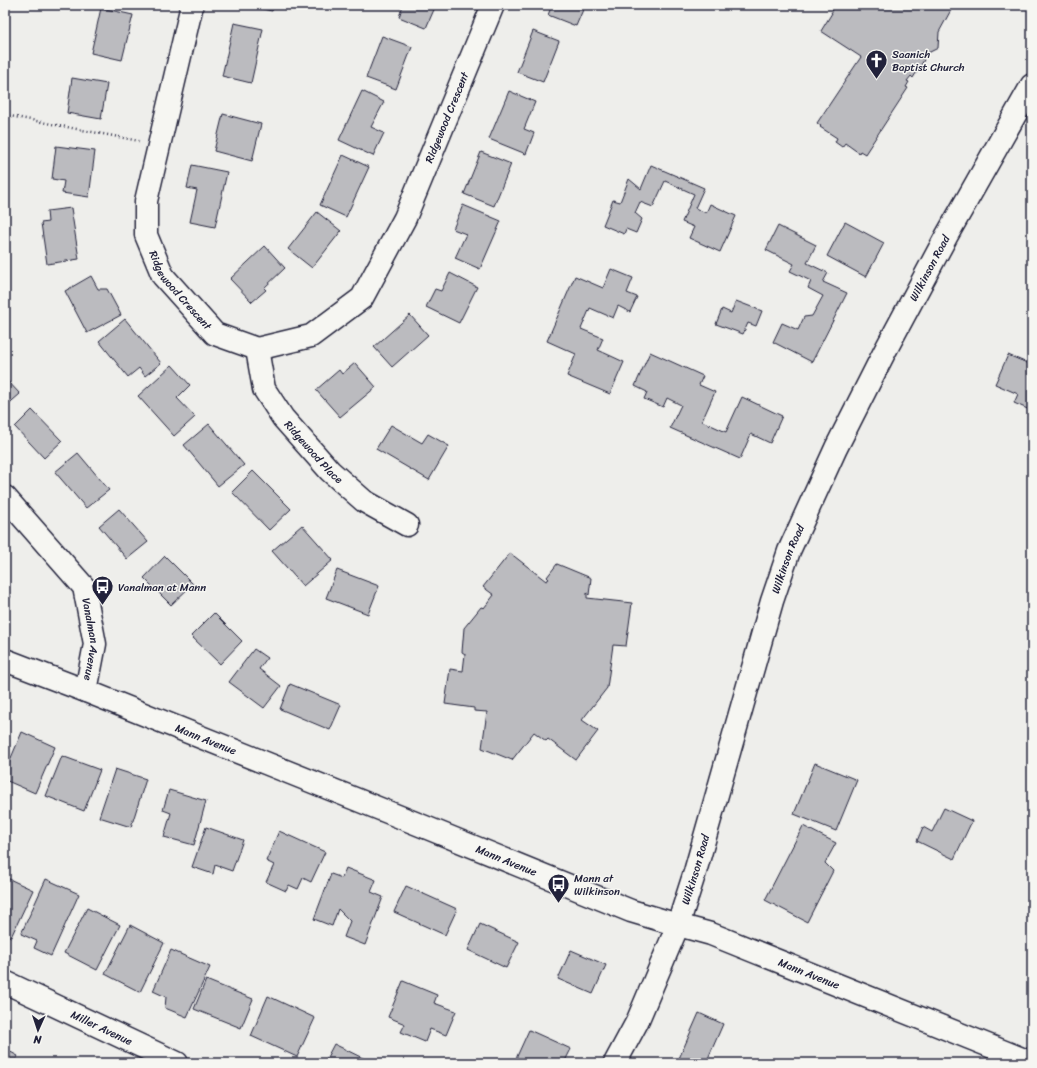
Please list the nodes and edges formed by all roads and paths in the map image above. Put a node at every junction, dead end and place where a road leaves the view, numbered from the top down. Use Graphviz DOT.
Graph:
graph roads {
  1 [pos="192,5"];
  2 [pos="493,5"];
  3 [pos="1032,85"];
  4 [pos="5,115"];
  5 [pos="160,145"];
  6 [pos="257,349"];
  7 [pos="5,497"];
  8 [pos="408,525"];
  9 [pos="5,660"];
  10 [pos="86,690"];
  11 [pos="678,925"];
  12 [pos="5,982"];
  13 [pos="177,1063"];
  14 [pos="615,1063"];
  15 [pos="1032,1063"];
  1 -- 5 [label="street, Ridgewood Crescent"];
  2 -- 6 [label="street, Ridgewood Crescent"];
  3 -- 11 [label="street, Wilkinson Road"];
  4 -- 5 [label="path"];
  5 -- 6 [label="street, Ridgewood Crescent"];
  6 -- 8 [label="street, Ridgewood Place"];
  7 -- 10 [label="street, Vanalman Avenue"];
  9 -- 10 [label="street, Mann Avenue"];
  10 -- 11 [label="street, Mann Avenue"];
  11 -- 14 [label="street, Wilkinson Road"];
  11 -- 15 [label="street, Mann Avenue"];
  12 -- 13 [label="street, Miller Avenue"];
}
